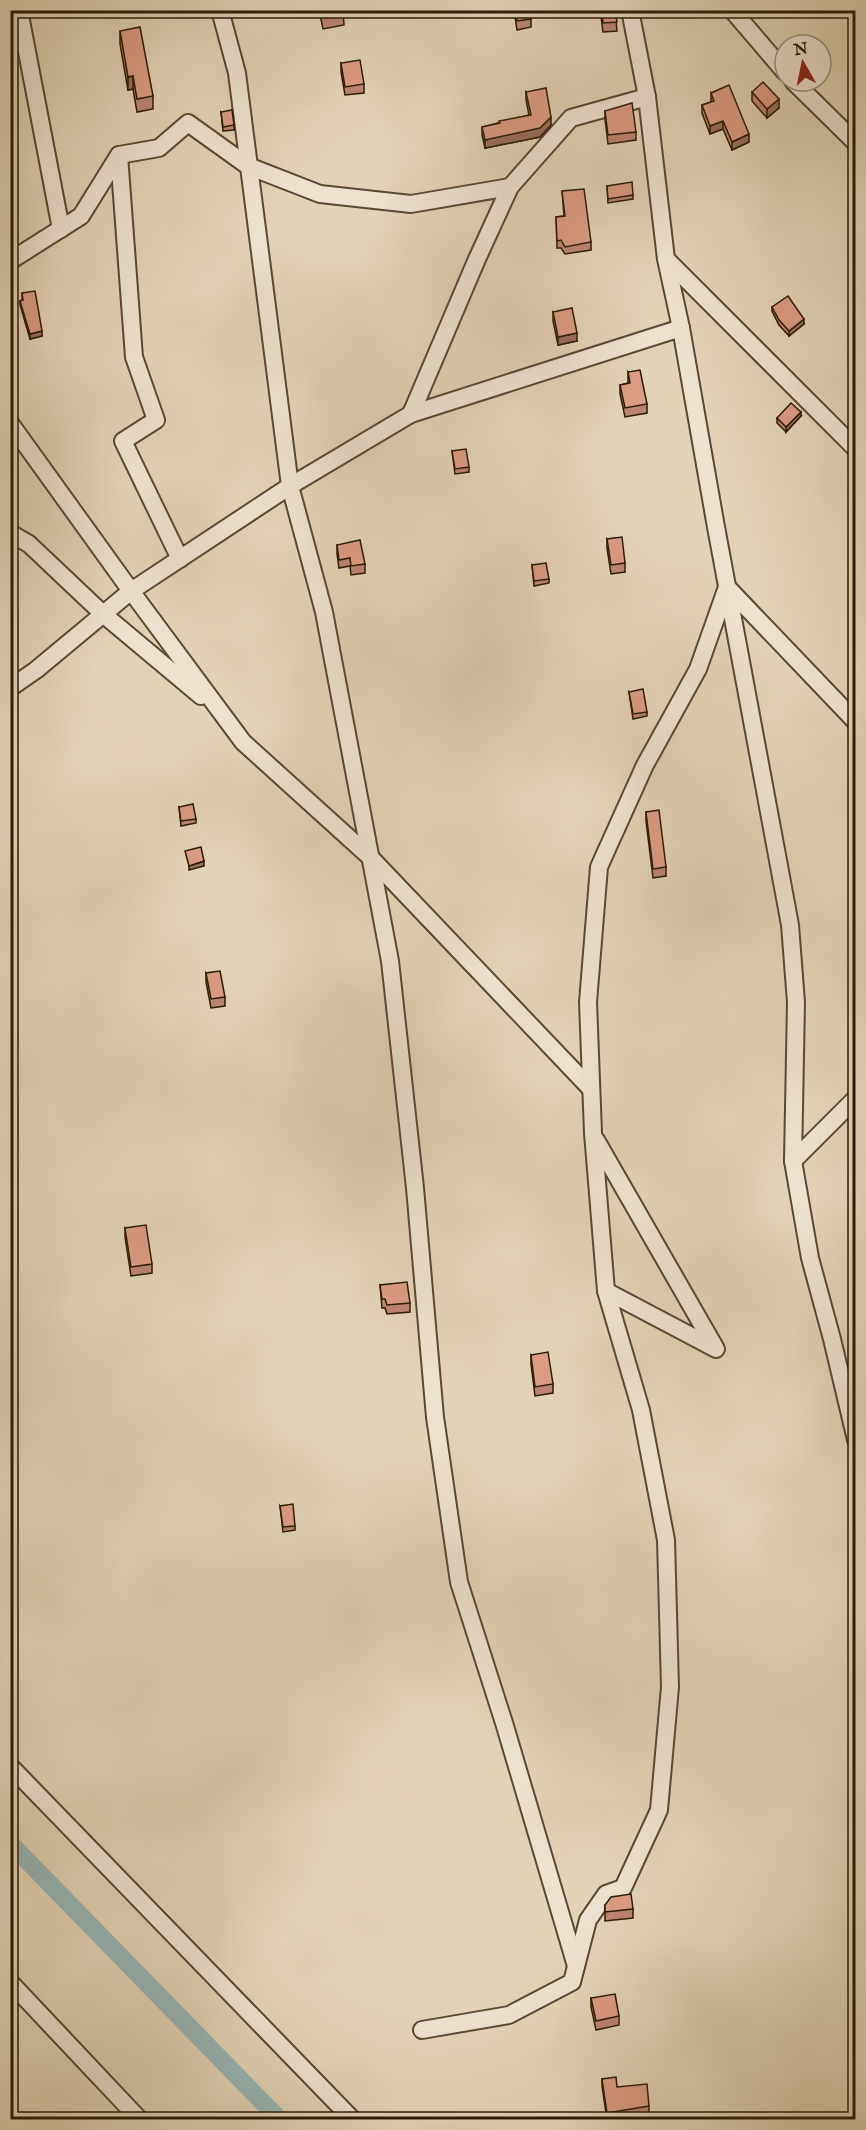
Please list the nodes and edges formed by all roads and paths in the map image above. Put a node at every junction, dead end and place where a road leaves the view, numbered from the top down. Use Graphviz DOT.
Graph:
graph roads {
  1 [pos="20,10"];
  2 [pos="220,10"];
  3 [pos="630,10"];
  4 [pos="732,10"];
  5 [pos="773,58"];
  6 [pos="805,93"];
  7 [pos="647,97"];
  8 [pos="855,143"];
  9 [pos="119,155"];
  10 [pos="248,166"];
  11 [pos="510,187"];
  12 [pos="61,229"];
  13 [pos="666,259"];
  14 [pos="10,261"];
  15 [pos="681,328"];
  16 [pos="411,414"];
  17 [pos="10,423"];
  18 [pos="855,449"];
  19 [pos="290,486"];
  20 [pos="10,533"];
  21 [pos="180,559"];
  22 [pos="727,587"];
  23 [pos="131,591"];
  24 [pos="103,614"];
  25 [pos="10,688"];
  26 [pos="223,715"];
  27 [pos="855,722"];
  28 [pos="370,857"];
  29 [pos="591,1089"];
  30 [pos="855,1098"];
  31 [pos="593,1133"];
  32 [pos="793,1161"];
  33 [pos="606,1291"];
  34 [pos="855,1377"];
  35 [pos="844,1389"];
  36 [pos="855,1440"];
  37 [pos="10,1766"];
  38 [pos="576,1966"];
  39 [pos="10,1982"];
  40 [pos="422,2030"];
  41 [pos="140,2120"];
  42 [pos="353,2120"];
  1 -- 12 [label="street"];
  2 -- 10 [label="street"];
  3 -- 7 [label="street"];
  4 -- 5 [label="street"];
  6 -- 8 [label="street"];
  7 -- 11 [label="street"];
  7 -- 13 [label="street"];
  9 -- 10 [label="street"];
  9 -- 12 [label="street"];
  9 -- 21 [label="street"];
  10 -- 11 [label="street"];
  10 -- 19 [label="street"];
  11 -- 16 [label="street"];
  12 -- 14 [label="street"];
  13 -- 15 [label="street"];
  13 -- 18 [label="street"];
  15 -- 16 [label="street"];
  15 -- 22 [label="street"];
  16 -- 19 [label="street"];
  17 -- 23 [label="street"];
  19 -- 21 [label="street"];
  19 -- 28 [label="street"];
  20 -- 24 [label="street"];
  21 -- 23 [label="street"];
  22 -- 27 [label="street"];
  22 -- 29 [label="street"];
  22 -- 32 [label="street"];
  23 -- 24 [label="street"];
  23 -- 26 [label="street"];
  24 -- 25 [label="street"];
  24 -- 26 [label="street"];
  26 -- 28 [label="street"];
  28 -- 29 [label="street"];
  28 -- 38 [label="street"];
  29 -- 31 [label="street"];
  30 -- 32 [label="street"];
  31 -- 33 [label="street"];
  31 -- 33 [label="street"];
  32 -- 35 [label="street"];
  33 -- 38 [label="street"];
  34 -- 35 [label="street"];
  35 -- 36 [label="street"];
  37 -- 42 [label="street"];
  38 -- 40 [label="street"];
  39 -- 41 [label="street"];
}
